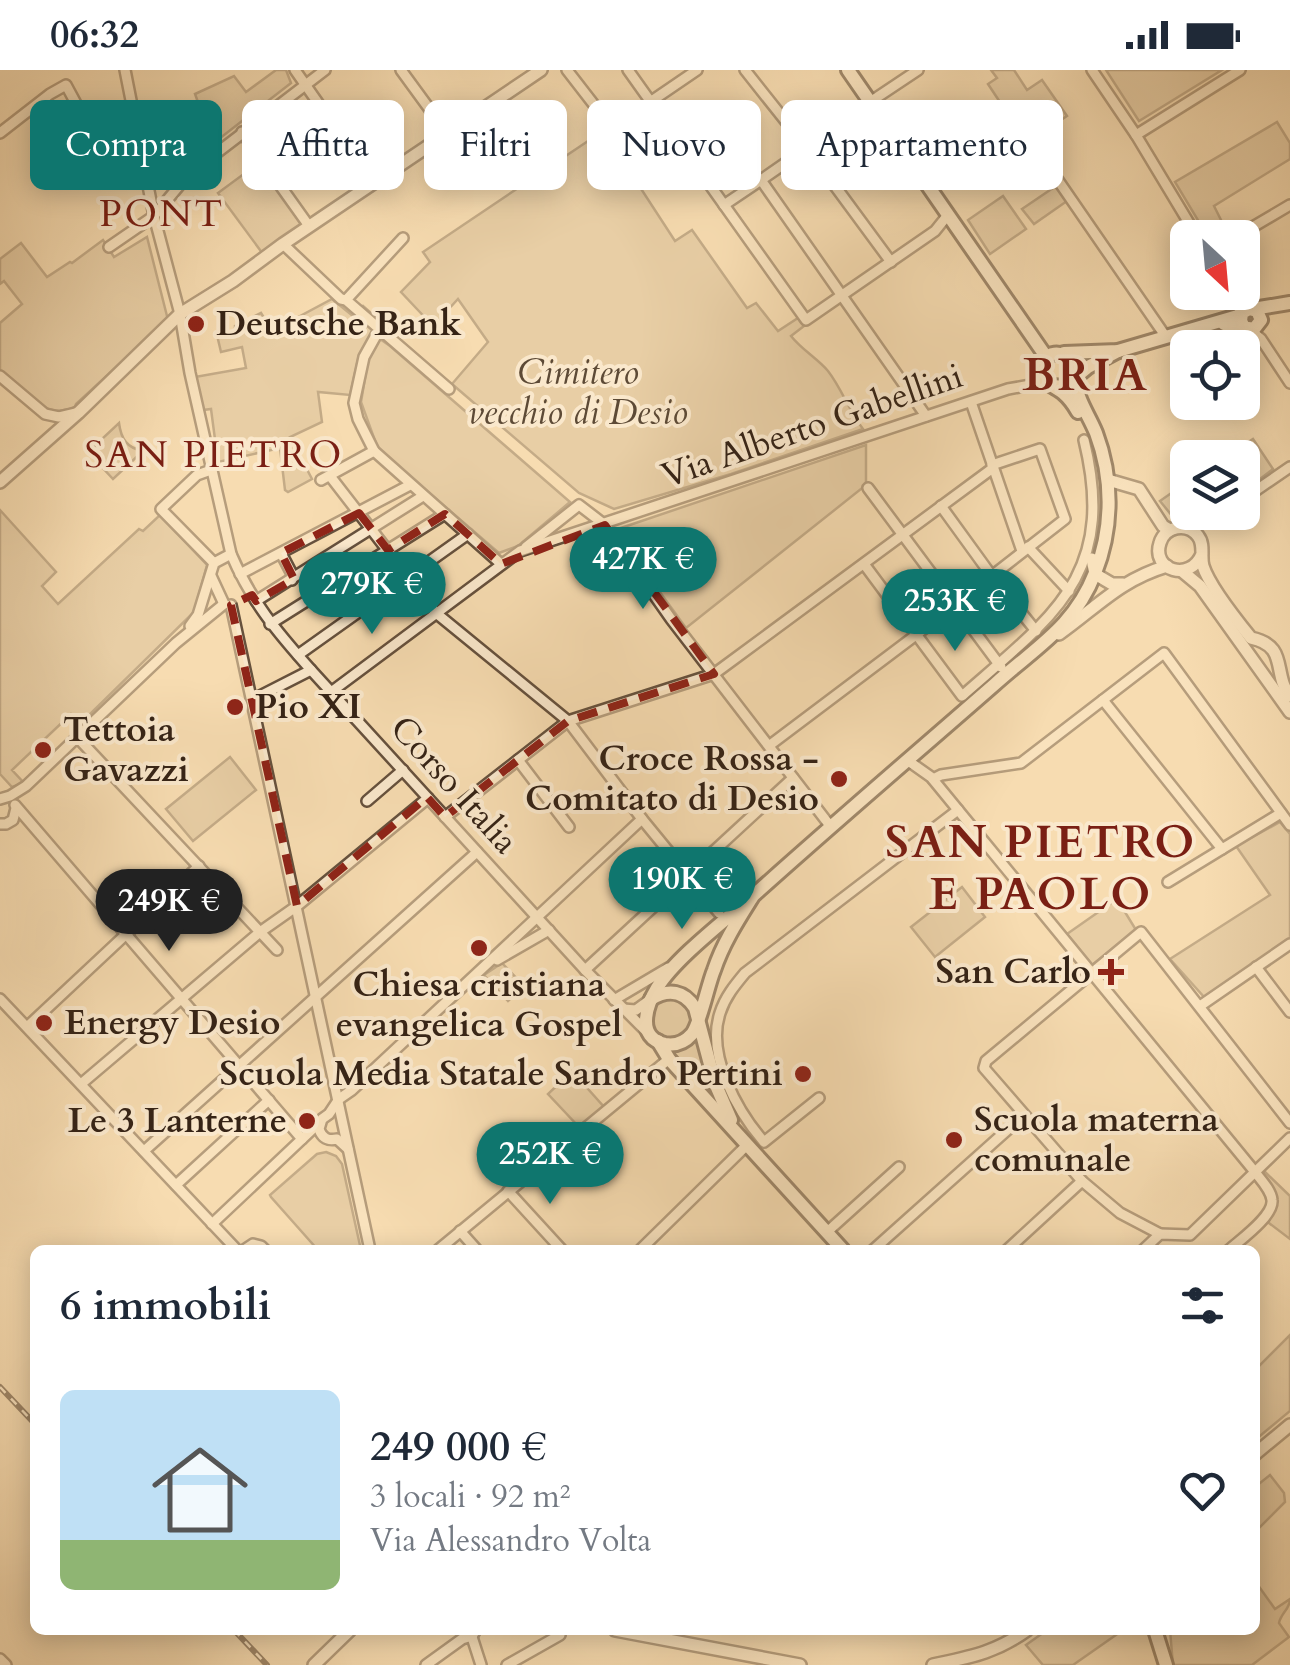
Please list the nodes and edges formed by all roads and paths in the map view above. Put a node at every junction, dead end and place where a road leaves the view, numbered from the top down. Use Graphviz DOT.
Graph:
graph roads {
  1 [pos="125,70"];
  2 [pos="295,70"];
  3 [pos="325,70"];
  4 [pos="400,70"];
  5 [pos="540,70"];
  6 [pos="567,70"];
  7 [pos="628,70"];
  8 [pos="697,70"];
  9 [pos="745,70"];
  10 [pos="848,70"];
  11 [pos="918,70"];
  12 [pos="1092,70"];
  13 [pos="1240,70"];
  14 [pos="305,84"];
  15 [pos="42,100"];
  16 [pos="75,100"];
  17 [pos="131,100"];
  18 [pos="284,100"];
  19 [pos="316,100"];
  20 [pos="496,100"];
  21 [pos="590,100"];
  22 [pos="650,100"];
  23 [pos="652,100"];
  24 [pos="869,100"];
  25 [pos="873,100"];
  26 [pos="424,102"];
  27 [pos="30,110"];
  28 [pos="781,115"];
  29 [pos="242,132"];
  30 [pos="0,133"];
  31 [pos="1136,135"];
  32 [pos="781,166"];
  33 [pos="761,180"];
  34 [pos="1063,188"];
  35 [pos="149,190"];
  36 [pos="283,190"];
  37 [pos="363,190"];
  38 [pos="714,190"];
  39 [pos="746,190"];
  40 [pos="838,190"];
  41 [pos="930,190"];
  42 [pos="724,204"];
  43 [pos="1290,205"];
  44 [pos="154,216"];
  45 [pos="1187,220"];
  46 [pos="951,221"];
  47 [pos="1260,223"];
  48 [pos="309,226"];
  49 [pos="403,238"];
  50 [pos="283,244"];
  51 [pos="108,247"];
  52 [pos="890,262"];
  53 [pos="842,296"];
  54 [pos="346,300"];
  55 [pos="1286,303"];
  56 [pos="1244,310"];
  57 [pos="180,314"];
  58 [pos="1249,317"];
  59 [pos="380,330"];
  60 [pos="1166,337"];
  61 [pos="1118,351"];
  62 [pos="1062,353"];
  63 [pos="1045,362"];
  64 [pos="0,376"];
  65 [pos="1076,376"];
  66 [pos="1290,383"];
  67 [pos="1052,386"];
  68 [pos="450,389"];
  69 [pos="1008,389"];
  70 [pos="971,402"];
  71 [pos="78,412"];
  72 [pos="44,414"];
  73 [pos="926,416"];
  74 [pos="1084,440"];
  75 [pos="44,442"];
  76 [pos="374,451"];
  77 [pos="993,466"];
  78 [pos="1290,466"];
  79 [pos="212,470"];
  80 [pos="0,482"];
  81 [pos="410,485"];
  82 [pos="1109,486"];
  83 [pos="1260,487"];
  84 [pos="868,488"];
  85 [pos="423,496"];
  86 [pos="941,506"];
  87 [pos="1102,507"];
  88 [pos="359,513"];
  89 [pos="445,514"];
  90 [pos="604,525"];
  91 [pos="372,530"];
  92 [pos="1170,530"];
  93 [pos="1190,530"];
  94 [pos="1213,530"];
  95 [pos="468,534"];
  96 [pos="902,535"];
  97 [pos="1202,548"];
  98 [pos="1025,549"];
  99 [pos="388,550"];
  100 [pos="520,552"];
  101 [pos="281,553"];
  102 [pos="231,554"];
  103 [pos="1092,559"];
  104 [pos="501,564"];
  105 [pos="864,564"];
  106 [pos="1166,566"];
  107 [pos="212,568"];
  108 [pos="1182,571"];
  109 [pos="240,574"];
  110 [pos="1095,574"];
  111 [pos="408,576"];
  112 [pos="990,576"];
  113 [pos="292,580"];
  114 [pos="1123,584"];
  115 [pos="1069,591"];
  116 [pos="254,598"];
  117 [pos="227,604"];
  118 [pos="954,605"];
  119 [pos="436,613"];
  120 [pos="270,624"];
  121 [pos="916,635"];
  122 [pos="1037,639"];
  123 [pos="176,643"];
  124 [pos="298,655"];
  125 [pos="1279,665"];
  126 [pos="1002,669"];
  127 [pos="1259,669"];
  128 [pos="311,670"];
  129 [pos="714,674"];
  130 [pos="331,692"];
  131 [pos="1290,696"];
  132 [pos="252,700"];
  133 [pos="1103,700"];
  134 [pos="1290,712"];
  135 [pos="568,721"];
  136 [pos="77,737"];
  137 [pos="770,744"];
  138 [pos="921,748"];
  139 [pos="518,760"];
  140 [pos="908,760"];
  141 [pos="403,770"];
  142 [pos="794,778"];
  143 [pos="932,778"];
  144 [pos="428,798"];
  145 [pos="7,799"];
  146 [pos="366,800"];
  147 [pos="958,810"];
  148 [pos="1281,813"];
  149 [pos="445,817"];
  150 [pos="642,818"];
  151 [pos="13,820"];
  152 [pos="0,824"];
  153 [pos="32,824"];
  154 [pos="1290,825"];
  155 [pos="569,826"];
  156 [pos="831,827"];
  157 [pos="1222,849"];
  158 [pos="477,852"];
  159 [pos="199,866"];
  160 [pos="687,876"];
  161 [pos="1168,882"];
  162 [pos="753,896"];
  163 [pos="297,906"];
  164 [pos="719,914"];
  165 [pos="538,918"];
  166 [pos="549,930"];
  167 [pos="260,932"];
  168 [pos="126,934"];
  169 [pos="1290,944"];
  170 [pos="277,950"];
  171 [pos="680,962"];
  172 [pos="1256,967"];
  173 [pos="586,970"];
  174 [pos="477,972"];
  175 [pos="1092,975"];
  176 [pos="316,996"];
  177 [pos="0,999"];
  178 [pos="182,999"];
  179 [pos="652,999"];
  180 [pos="614,1000"];
  181 [pos="1200,1006"];
  182 [pos="623,1010"];
  183 [pos="1290,1012"];
  184 [pos="698,1019"];
  185 [pos="27,1027"];
  186 [pos="654,1038"];
  187 [pos="669,1059"];
  188 [pos="240,1065"];
  189 [pos="81,1084"];
  190 [pos="819,1098"];
  191 [pos="339,1099"];
  192 [pos="269,1100"];
  193 [pos="1024,1115"];
  194 [pos="325,1118"];
  195 [pos="1290,1123"];
  196 [pos="345,1125"];
  197 [pos="305,1136"];
  198 [pos="323,1136"];
  199 [pos="1290,1138"];
  200 [pos="338,1139"];
  201 [pos="743,1140"];
  202 [pos="144,1151"];
  203 [pos="350,1151"];
  204 [pos="899,1167"];
  205 [pos="1255,1172"];
  206 [pos="1082,1182"];
  207 [pos="176,1186"];
  208 [pos="508,1191"];
  209 [pos="212,1224"];
  210 [pos="460,1231"];
  211 [pos="827,1232"];
  212 [pos="1160,1234"];
  213 [pos="234,1245"];
  214 [pos="369,1245"];
  215 [pos="444,1245"];
  216 [pos="473,1245"];
  217 [pos="557,1245"];
  218 [pos="645,1245"];
  219 [pos="839,1245"];
  220 [pos="878,1245"];
  221 [pos="1013,1245"];
  222 [pos="1148,1245"];
  223 [pos="1234,1245"];
  224 [pos="1290,1425"];
  225 [pos="1260,1450"];
  226 [pos="345,1635"];
  227 [pos="468,1635"];
  228 [pos="473,1635"];
  229 [pos="558,1635"];
  230 [pos="638,1635"];
  231 [pos="1020,1635"];
  232 [pos="1157,1635"];
  233 [pos="0,1659"];
  234 [pos="756,1661"];
  235 [pos="6,1665"];
  236 [pos="314,1665"];
  237 [pos="426,1665"];
  238 [pos="481,1665"];
  239 [pos="507,1665"];
  240 [pos="800,1665"];
  241 [pos="933,1665"];
  242 [pos="1166,1665"];
  1 -- 17 [label="street, Corso Italia"];
  2 -- 14 [label="street"];
  3 -- 14 [label="street"];
  4 -- 26 [label="street"];
  5 -- 20 [label="street"];
  6 -- 21 [label="street"];
  7 -- 22 [label="street"];
  8 -- 23 [label="street"];
  9 -- 28 [label="street"];
  10 -- 24 [label="main road"];
  11 -- 25 [label="street"];
  12 -- 31 [label="street"];
  13 -- 31 [label="street"];
  14 -- 18 [label="street"];
  14 -- 19 [label="street"];
  15 -- 16 [label="street"];
  27 -- 30 [label="street"];
  29 -- 44 [label="street"];
  31 -- 45 [label="street"];
  32 -- 33 [label="street"];
  33 -- 53 [label="street"];
  34 -- 60 [label="street"];
  35 -- 44 [label="street, Corso Italia"];
  36 -- 48 [label="street"];
  37 -- 48 [label="street"];
  38 -- 42 [label="street"];
  39 -- 42 [label="street"];
  40 -- 52 [label="street"];
  41 -- 46 [label="main road"];
  42 -- 53 [label="street"];
  43 -- 47 [label="street"];
  44 -- 51 [label="street"];
  44 -- 57 [label="street, Corso Italia"];
  46 -- 52 [label="street"];
  46 -- 63 [label="main road"];
  48 -- 50 [label="street"];
  49 -- 54 [label="street"];
  50 -- 54 [label="street"];
  50 -- 57 [label="street"];
  52 -- 53 [label="street"];
  53 -- 73 [label="street"];
  54 -- 59 [label="street"];
  55 -- 58 [label="main road"];
  56 -- 58 [label="street"];
  57 -- 71 [label="street"];
  57 -- 79 [label="street, Corso Italia"];
  58 -- 60 [label="main road"];
  58 -- 66 [label="street"];
  59 -- 68 [label="street"];
  59 -- 76 [label="street"];
  60 -- 61 [label="main road"];
  61 -- 62 [label="main road"];
  61 -- 65 [label="main road"];
  62 -- 63 [label="main road"];
  62 -- 65 [label="main road"];
  63 -- 67 [label="main road"];
  63 -- 69 [label="street, Via Alberto Gabellini"];
  64 -- 72 [label="street"];
  65 -- 67 [label="main road"];
  65 -- 82 [label="main road"];
  67 -- 69 [label="street, Via Alberto Gabellini"];
  67 -- 87 [label="main road"];
  69 -- 70 [label="street, Via Alberto Gabellini"];
  70 -- 73 [label="street, Via Alberto Gabellini"];
  70 -- 77 [label="street"];
  71 -- 72 [label="street"];
  71 -- 75 [label="street"];
  72 -- 75 [label="street"];
  73 -- 90 [label="street, Via Alberto Gabellini"];
  74 -- 115 [label="street"];
  75 -- 80 [label="street"];
  76 -- 81 [label="street"];
  76 -- 88 [label="street"];
  77 -- 86 [label="street"];
  77 -- 98 [label="street"];
  77 -- 98 [label="street"];
  78 -- 83 [label="street"];
  79 -- 102 [label="street, Corso Italia"];
  79 -- 107 [label="street"];
  81 -- 85 [label="street"];
  81 -- 88 [label="street"];
  82 -- 87 [label="street"];
  82 -- 92 [label="street"];
  82 -- 110 [label="main road"];
  84 -- 96 [label="street"];
  85 -- 89 [label="street"];
  85 -- 91 [label="street"];
  86 -- 96 [label="street"];
  86 -- 112 [label="street"];
  87 -- 103 [label="main road"];
  88 -- 91 [label="street"];
  88 -- 101 [label="street"];
  89 -- 95 [label="street"];
  89 -- 99 [label="street"];
  90 -- 100 [label="street, Via Alberto Gabellini"];
  90 -- 100 [label="street, Via Alberto Gabellini"];
  90 -- 129 [label="street"];
  91 -- 99 [label="street"];
  91 -- 113 [label="street"];
  92 -- 106 [label="street"];
  93 -- 97 [label="street"];
  94 -- 97 [label="street"];
  95 -- 104 [label="street"];
  95 -- 111 [label="street"];
  96 -- 105 [label="street"];
  96 -- 118 [label="street"];
  97 -- 108 [label="street"];
  97 -- 125 [label="street"];
  98 -- 112 [label="street"];
  98 -- 115 [label="street"];
  99 -- 111 [label="street"];
  99 -- 120 [label="street"];
  100 -- 104 [label="street, Via Alberto Gabellini"];
  101 -- 109 [label="street"];
  101 -- 113 [label="street"];
  102 -- 107 [label="street"];
  102 -- 109 [label="street, Corso Italia"];
  103 -- 110 [label="street"];
  103 -- 122 [label="main road"];
  104 -- 119 [label="street, Via Alberto Gabellini"];
  105 -- 121 [label="street"];
  105 -- 129 [label="street"];
  106 -- 108 [label="street"];
  106 -- 114 [label="street"];
  107 -- 117 [label="street"];
  107 -- 123 [label="street"];
  108 -- 127 [label="street"];
  109 -- 116 [label="street, Corso Italia"];
  110 -- 114 [label="street"];
  110 -- 122 [label="main road"];
  111 -- 119 [label="street"];
  111 -- 124 [label="street"];
  112 -- 118 [label="street"];
  112 -- 122 [label="street"];
  113 -- 116 [label="street"];
  114 -- 122 [label="street"];
  115 -- 122 [label="street"];
  116 -- 117 [label="street"];
  116 -- 120 [label="street, Corso Italia"];
  117 -- 123 [label="street"];
  117 -- 132 [label="street"];
  118 -- 121 [label="street"];
  118 -- 126 [label="street"];
  119 -- 130 [label="street, Via Alberto Gabellini"];
  119 -- 135 [label="street"];
  120 -- 124 [label="street, Corso Italia"];
  121 -- 126 [label="street"];
  121 -- 137 [label="street"];
  122 -- 126 [label="main road"];
  123 -- 136 [label="street"];
  124 -- 128 [label="street, Corso Italia"];
  125 -- 127 [label="street"];
  125 -- 131 [label="street"];
  126 -- 138 [label="main road"];
  127 -- 134 [label="street"];
  128 -- 130 [label="street, Corso Italia"];
  128 -- 132 [label="street"];
  129 -- 135 [label="street"];
  129 -- 137 [label="street"];
  130 -- 141 [label="street, Corso Italia"];
  132 -- 163 [label="street"];
  133 -- 143 [label="street"];
  133 -- 148 [label="street"];
  133 -- 157 [label="street"];
  135 -- 139 [label="street"];
  135 -- 150 [label="street"];
  136 -- 145 [label="street"];
  136 -- 159 [label="street"];
  137 -- 142 [label="street"];
  138 -- 140 [label="main road"];
  138 -- 143 [label="street"];
  139 -- 149 [label="street"];
  139 -- 155 [label="street"];
  140 -- 143 [label="street"];
  140 -- 156 [label="main road"];
  141 -- 144 [label="street, Corso Italia"];
  141 -- 146 [label="street"];
  142 -- 156 [label="street"];
  142 -- 160 [label="street"];
  143 -- 147 [label="street"];
  144 -- 149 [label="street, Corso Italia"];
  144 -- 163 [label="street"];
  145 -- 151 [label="street"];
  145 -- 153 [label="street"];
  147 -- 175 [label="street"];
  147 -- 190 [label="street"];
  148 -- 154 [label="street"];
  148 -- 157 [label="street"];
  149 -- 158 [label="street, Corso Italia"];
  150 -- 160 [label="street"];
  150 -- 165 [label="street"];
  151 -- 152 [label="street"];
  151 -- 153 [label="street"];
  153 -- 168 [label="street"];
  156 -- 162 [label="main road"];
  157 -- 161 [label="street"];
  158 -- 165 [label="street, Corso Italia"];
  158 -- 176 [label="street"];
  159 -- 167 [label="street"];
  159 -- 168 [label="street"];
  160 -- 164 [label="street"];
  160 -- 173 [label="street"];
  162 -- 171 [label="main road"];
  162 -- 184 [label="main road"];
  163 -- 167 [label="street"];
  163 -- 176 [label="street"];
  165 -- 166 [label="street, Corso Italia"];
  165 -- 174 [label="street"];
  166 -- 173 [label="street, Corso Italia"];
  166 -- 174 [label="street"];
  167 -- 170 [label="street"];
  167 -- 178 [label="street"];
  168 -- 178 [label="street"];
  168 -- 185 [label="street"];
  169 -- 172 [label="street"];
  171 -- 179 [label="main road"];
  171 -- 180 [label="street"];
  172 -- 181 [label="street"];
  172 -- 183 [label="street"];
  173 -- 180 [label="street, Corso Italia"];
  174 -- 191 [label="street"];
  175 -- 181 [label="street"];
  175 -- 193 [label="street"];
  175 -- 205 [label="street"];
  176 -- 188 [label="street"];
  176 -- 191 [label="street"];
  177 -- 185 [label="street"];
  178 -- 188 [label="street"];
  178 -- 189 [label="street"];
  179 -- 182 [label="street"];
  179 -- 184 [label="main road"];
  179 -- 186 [label="main road"];
  180 -- 182 [label="street, Corso Italia"];
  181 -- 195 [label="street"];
  182 -- 186 [label="street, Corso Italia"];
  184 -- 186 [label="main road"];
  184 -- 201 [label="main road"];
  185 -- 189 [label="street"];
  186 -- 187 [label="main road"];
  187 -- 201 [label="main road"];
  187 -- 208 [label="street"];
  188 -- 192 [label="street"];
  188 -- 202 [label="street"];
  189 -- 202 [label="street"];
  191 -- 194 [label="street"];
  191 -- 196 [label="street"];
  192 -- 197 [label="street"];
  192 -- 207 [label="street"];
  193 -- 206 [label="street"];
  193 -- 220 [label="street"];
  194 -- 196 [label="street"];
  194 -- 197 [label="street"];
  194 -- 198 [label="street"];
  196 -- 200 [label="street"];
  196 -- 203 [label="street"];
  197 -- 198 [label="street"];
  197 -- 209 [label="street"];
  198 -- 200 [label="street"];
  199 -- 205 [label="street"];
  200 -- 203 [label="street"];
  201 -- 211 [label="main road"];
  201 -- 218 [label="street"];
  202 -- 207 [label="street"];
  203 -- 214 [label="street"];
  204 -- 211 [label="street"];
  205 -- 212 [label="street"];
  205 -- 223 [label="street"];
  206 -- 212 [label="street"];
  206 -- 221 [label="street"];
  207 -- 209 [label="street"];
  208 -- 210 [label="street"];
  208 -- 217 [label="street"];
  209 -- 213 [label="street"];
  210 -- 215 [label="street"];
  210 -- 216 [label="street"];
  211 -- 219 [label="main road"];
  212 -- 222 [label="street"];
  224 -- 225 [label="street"];
  226 -- 236 [label="street"];
  227 -- 237 [label="street"];
  228 -- 238 [label="street"];
  229 -- 239 [label="street"];
  230 -- 234 [label="street"];
  231 -- 241 [label="street"];
  232 -- 242 [label="main road"];
  233 -- 235 [label="street"];
  234 -- 240 [label="street"];
}
